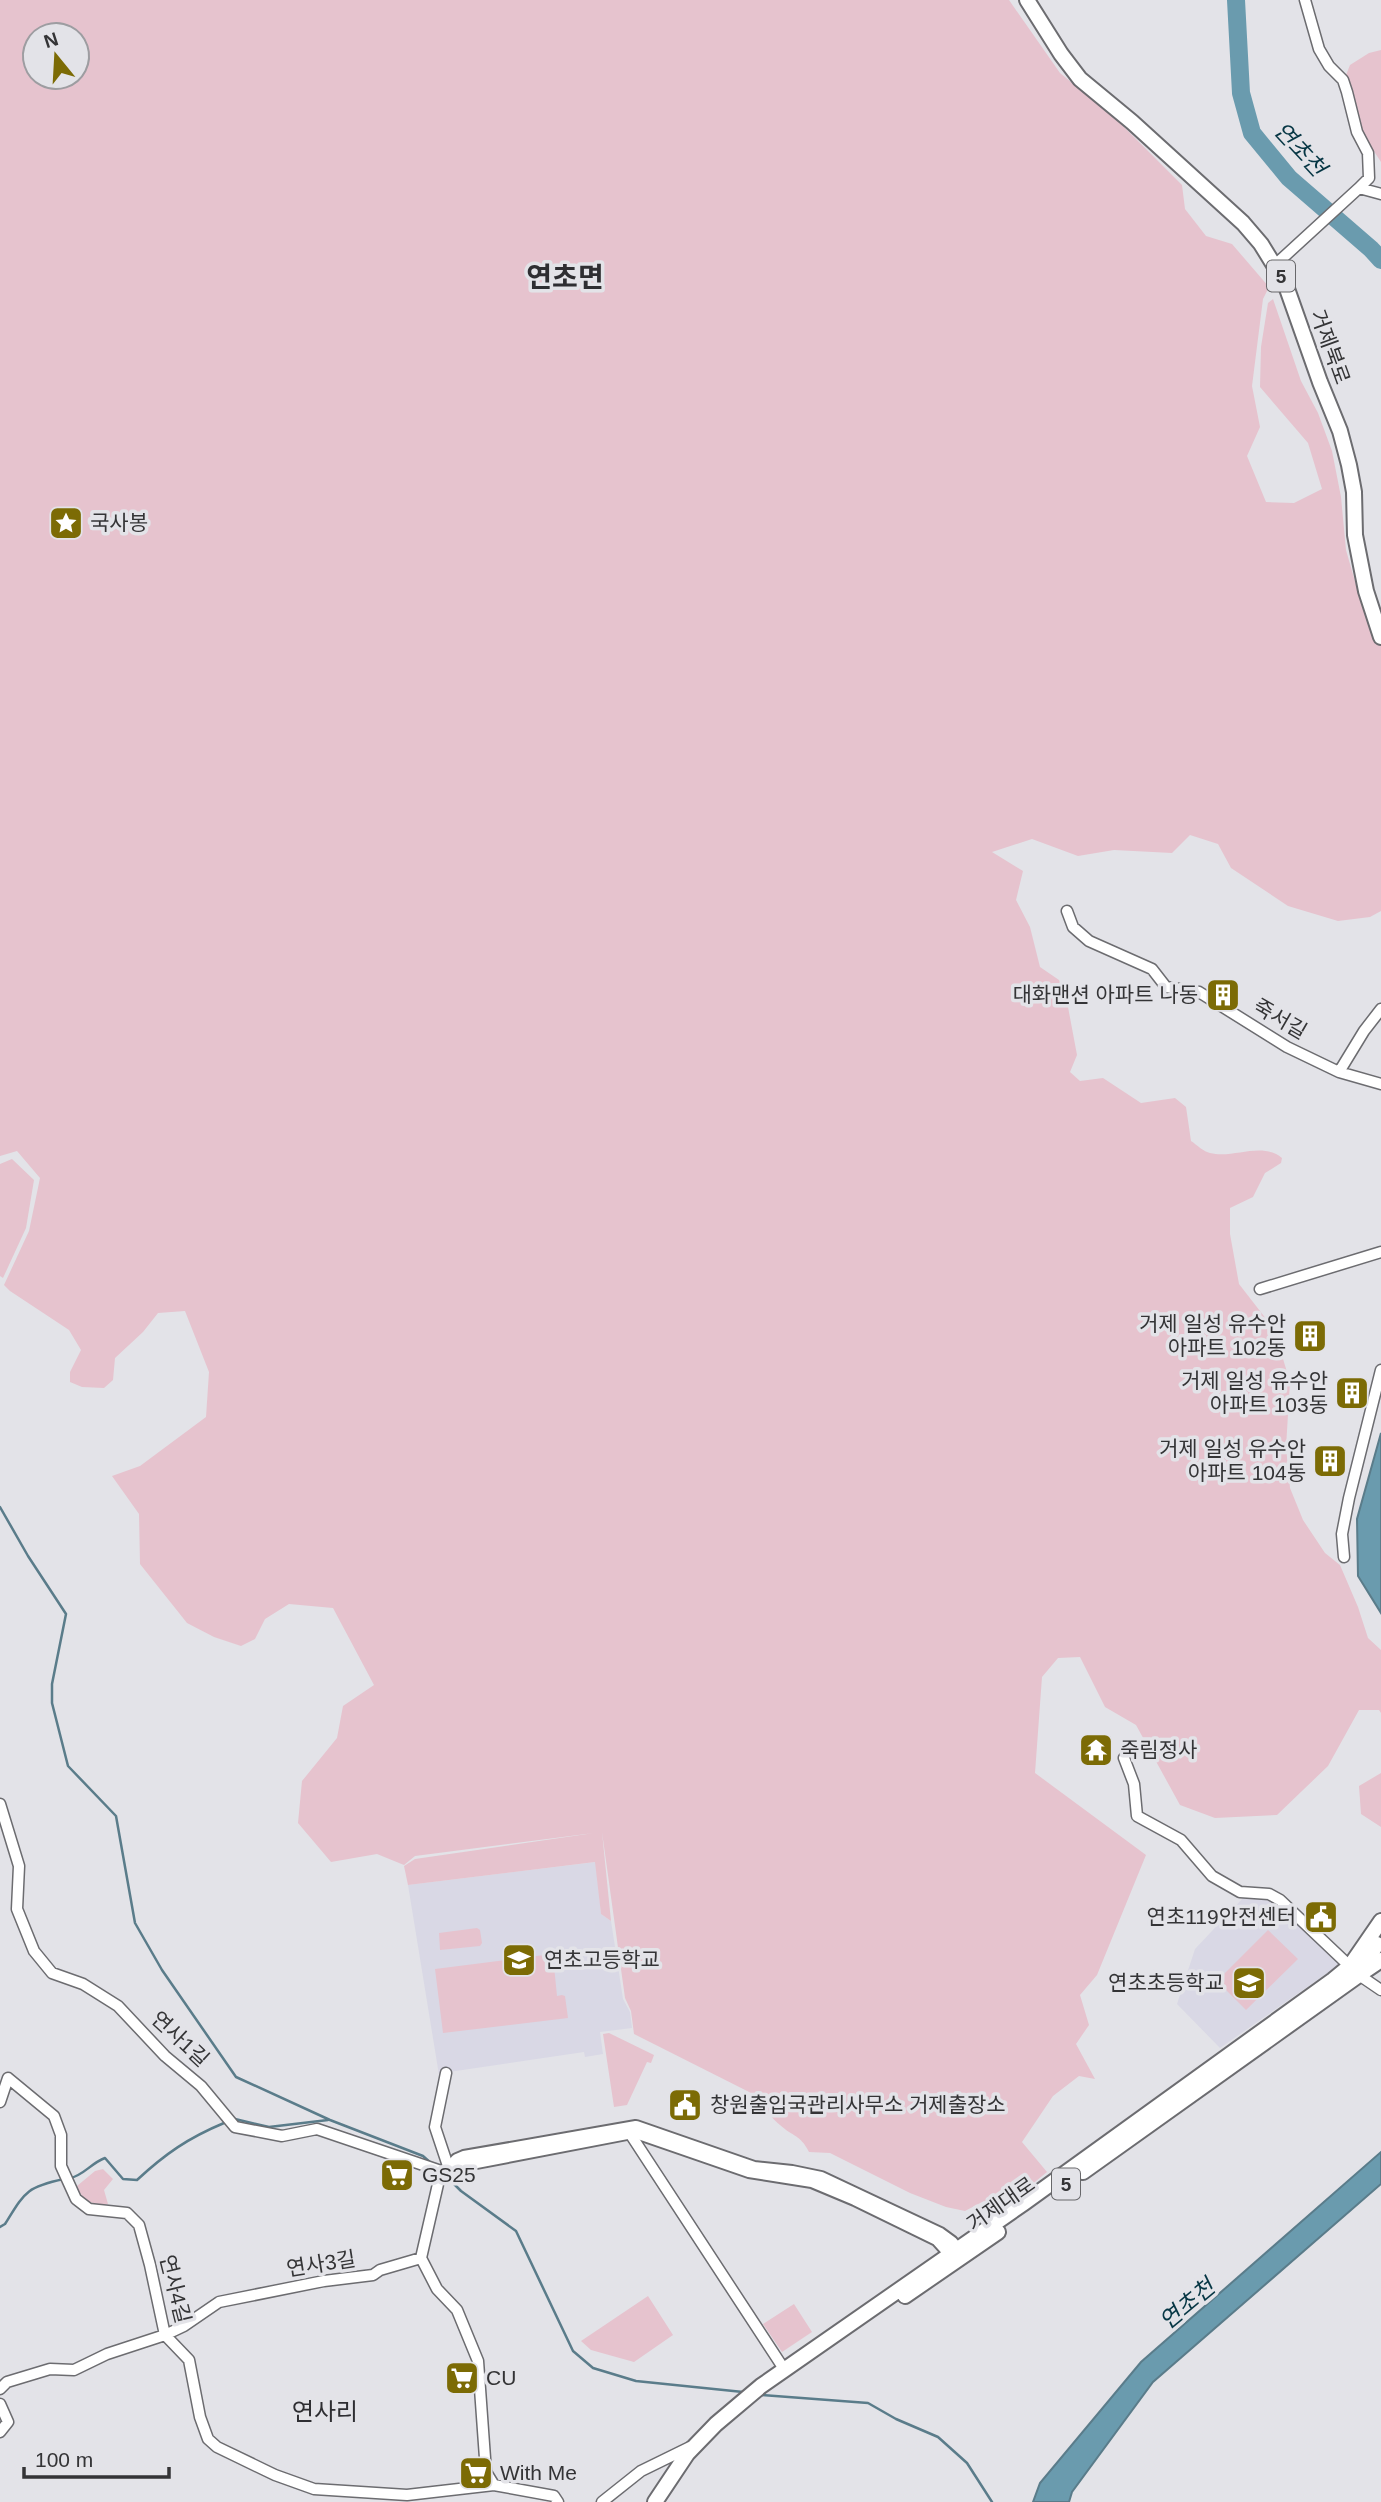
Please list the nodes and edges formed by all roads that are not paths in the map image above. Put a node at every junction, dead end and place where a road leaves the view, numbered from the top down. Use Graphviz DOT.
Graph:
graph roads {
  1 [pos="1027,0"];
  2 [pos="1305,0"];
  3 [pos="1359,188"];
  4 [pos="1381,194"];
  5 [pos="1275,265"];
  6 [pos="1381,637"];
  7 [pos="1067,911"];
  8 [pos="1381,1009"];
  9 [pos="1339,1072"];
  10 [pos="1381,1084"];
  11 [pos="1381,1252"];
  12 [pos="1381,1258"];
  13 [pos="1381,1370"];
  14 [pos="1344,1557"];
  15 [pos="1124,1758"];
  16 [pos="0,1804"];
  17 [pos="1381,1921"];
  18 [pos="1381,1937"];
  19 [pos="1378,1952"];
  20 [pos="1354,1971"];
  21 [pos="1381,1990"];
  22 [pos="446,2073"];
  23 [pos="0,2102"];
  24 [pos="627,2130"];
  25 [pos="445,2170"];
  26 [pos="957,2254"];
  27 [pos="421,2258"];
  28 [pos="165,2335"];
  29 [pos="784,2369"];
  30 [pos="766,2388"];
  31 [pos="0,2389"];
  32 [pos="749,2401"];
  33 [pos="0,2404"];
  34 [pos="0,2432"];
  35 [pos="698,2442"];
  36 [pos="494,2485"];
  37 [pos="558,2502"];
  38 [pos="602,2502"];
  39 [pos="655,2502"];
  40 [pos="663,2502"];
  1 -- 5 [label="main road, 거제북로 / 5"];
  2 -- 3 [label="street"];
  3 -- 4 [label="street"];
  3 -- 5 [label="street"];
  5 -- 6 [label="main road, 거제북로 / 5"];
  7 -- 9 [label="street, 죽서길"];
  8 -- 9 [label="street"];
  9 -- 10 [label="street, 죽서길"];
  11 -- 12 [label="street"];
  13 -- 14 [label="street"];
  15 -- 20 [label="street"];
  16 -- 25 [label="street, 연사1길"];
  17 -- 20 [label="main road"];
  18 -- 19 [label="main road"];
  19 -- 20 [label="main road"];
  20 -- 21 [label="street"];
  20 -- 26 [label="main road, 거제대로 / 5"];
  20 -- 26 [label="main road, 거제대로 / 5"];
  22 -- 25 [label="street"];
  23 -- 28 [label="street, 연사4길"];
  24 -- 25 [label="street"];
  24 -- 26 [label="street"];
  24 -- 29 [label="street"];
  25 -- 27 [label="street"];
  26 -- 29 [label="main road, 거제대로 / 5"];
  26 -- 30 [label="main road, 거제대로 / 5"];
  27 -- 28 [label="street, 연사3길"];
  27 -- 36 [label="street"];
  28 -- 31 [label="street, 연사3길"];
  28 -- 36 [label="street, 연사4길"];
  29 -- 30 [label="main road, 거제대로 / 5"];
  30 -- 32 [label="main road, 거제대로 / 5"];
  32 -- 35 [label="main road, 거제대로 / 5"];
  32 -- 40 [label="main road, 거제대로 / 5"];
  33 -- 34 [label="street"];
  35 -- 38 [label="street"];
  35 -- 39 [label="main road, 거제대로 / 5"];
  36 -- 37 [label="street, 연사4길"];
}
